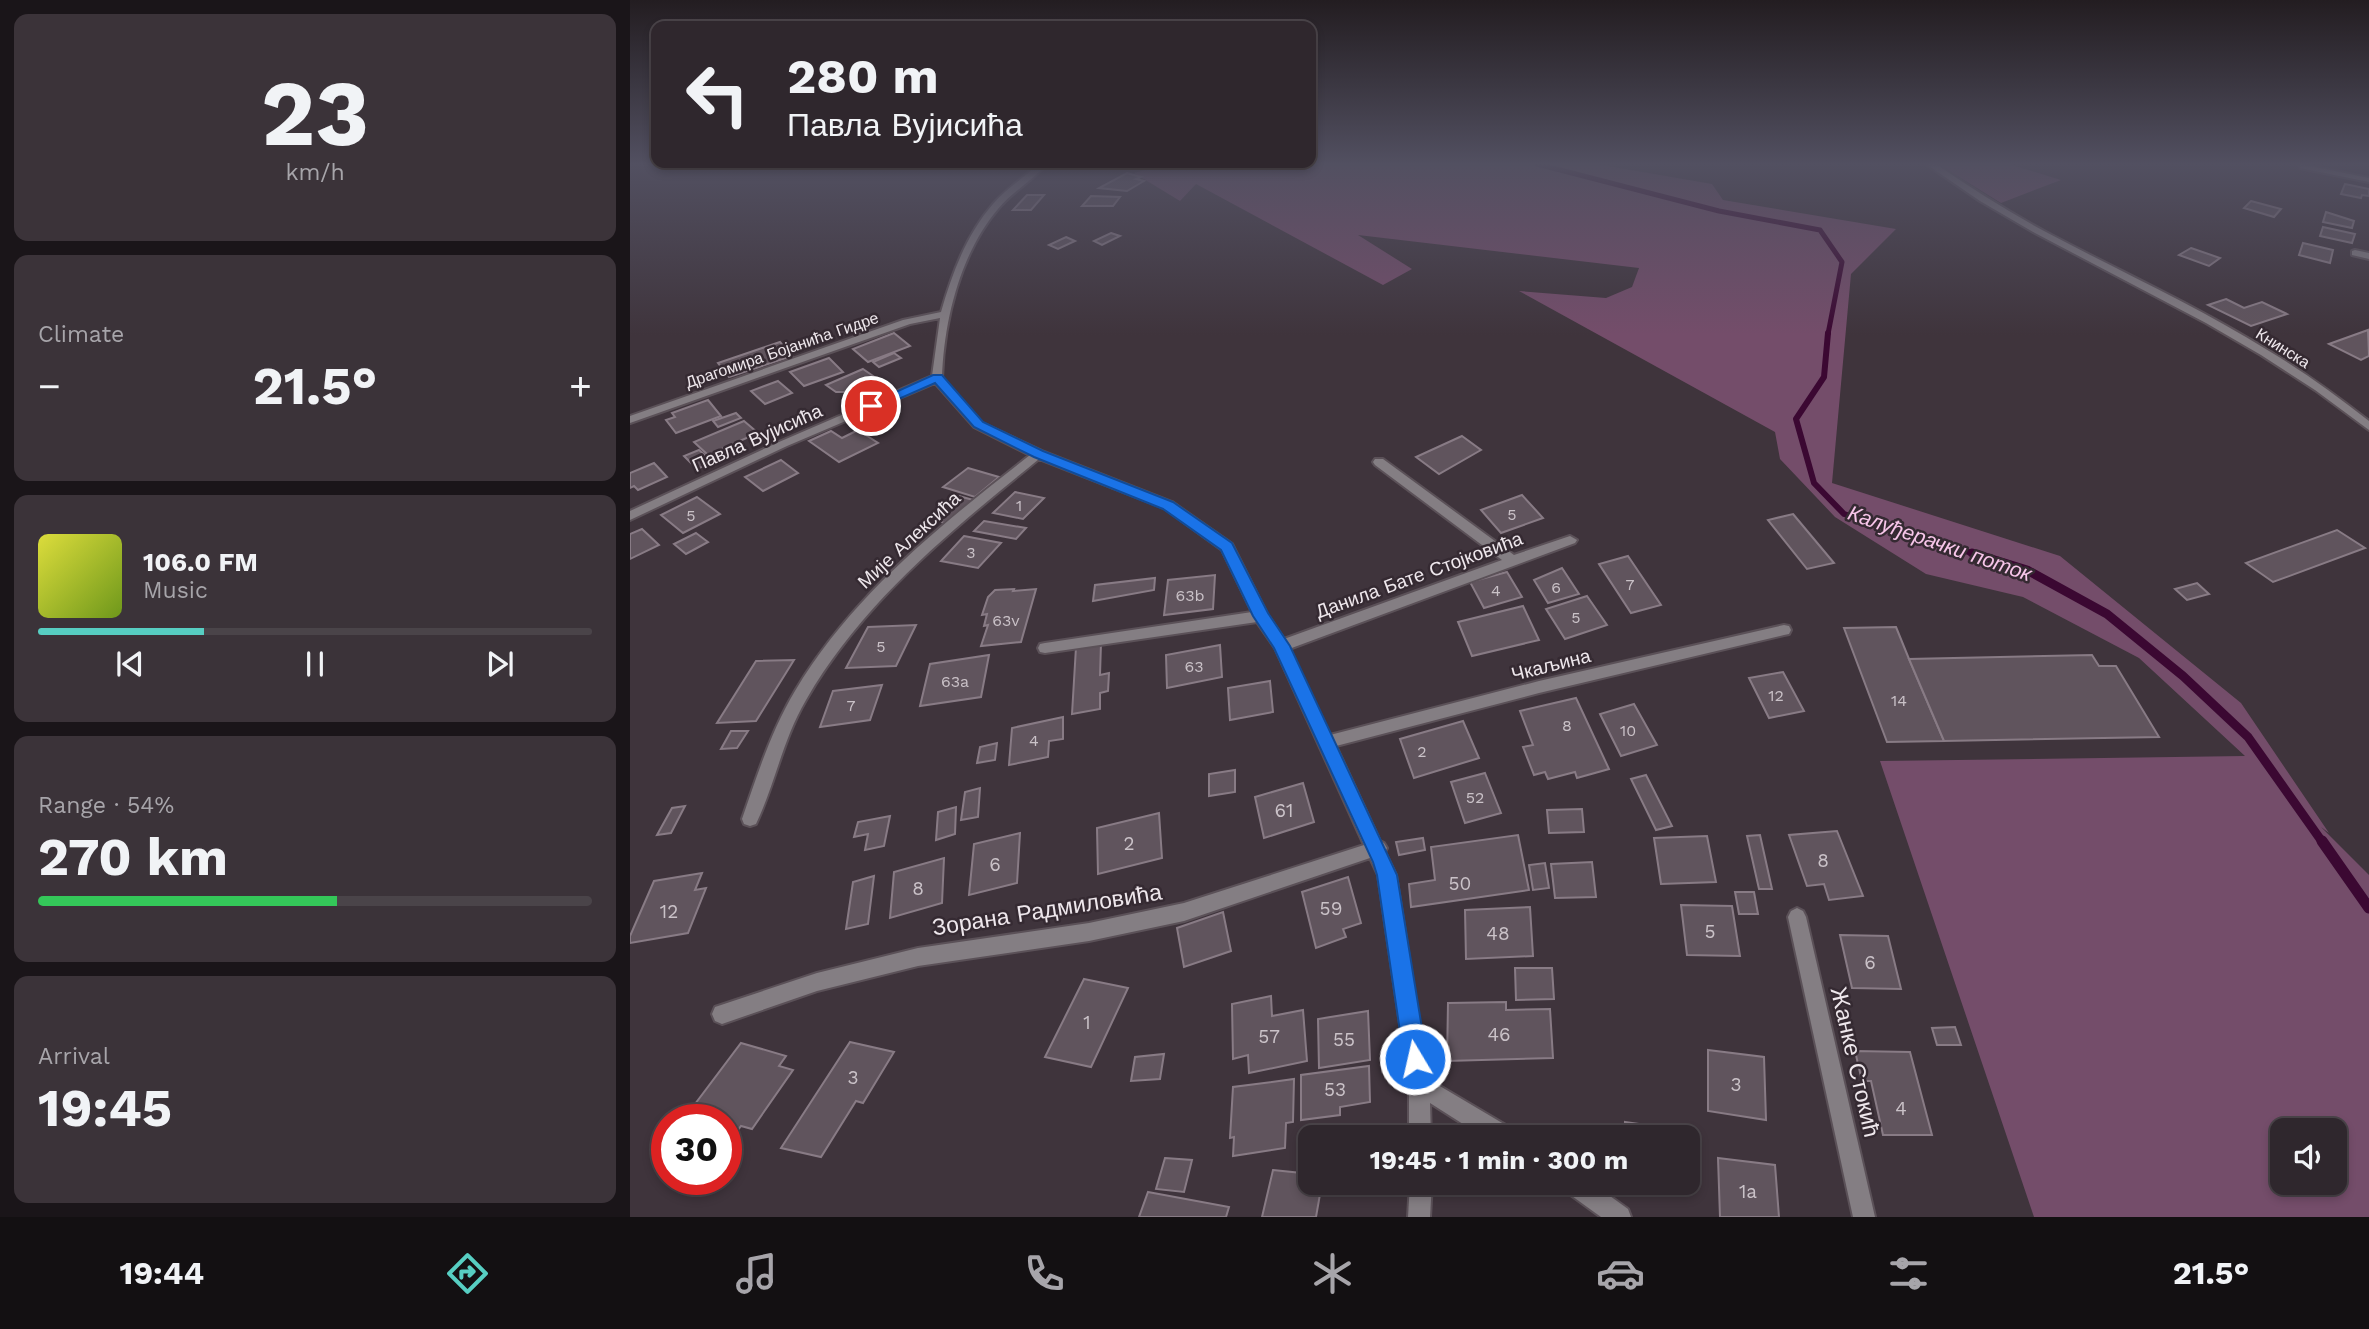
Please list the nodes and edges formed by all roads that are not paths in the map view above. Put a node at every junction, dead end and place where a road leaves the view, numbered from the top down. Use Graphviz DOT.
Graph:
graph roads {
  1 [pos="986,221"];
  2 [pos="2025,221"];
  3 [pos="2355,253"];
  4 [pos="2369,257"];
  5 [pos="945,314"];
  6 [pos="937,378"];
  7 [pos="630,420"];
  8 [pos="2369,426"];
  9 [pos="1038,454"];
  10 [pos="1379,461"];
  11 [pos="630,516"];
  12 [pos="1570,540"];
  13 [pos="1513,561"];
  14 [pos="1261,616"];
  15 [pos="1784,630"];
  16 [pos="1281,646"];
  17 [pos="1045,648"];
  18 [pos="1328,742"];
  19 [pos="750,819"];
  20 [pos="1378,848"];
  21 [pos="1797,917"];
  22 [pos="722,1014"];
  23 [pos="1419,1085"];
  24 [pos="1420,1125"];
  25 [pos="1485,1125"];
  26 [pos="1420,1195"];
  27 [pos="1590,1195"];
  28 [pos="1419,1217"];
  29 [pos="1620,1217"];
  30 [pos="1864,1217"];
  1 -- 5 [label="street"];
  2 -- 8 [label="street, Книнска"];
  3 -- 4 [label="street"];
  5 -- 6 [label="street"];
  5 -- 7 [label="street, Драгомира Бојанића Гидре"];
  6 -- 9 [label="street"];
  6 -- 11 [label="street, Павла Вујисића"];
  9 -- 14 [label="street"];
  9 -- 19 [label="street, Мије Алексића"];
  10 -- 13 [label="street"];
  12 -- 13 [label="street, Данила Бате Стојковића"];
  13 -- 16 [label="street, Данила Бате Стојковића"];
  14 -- 16 [label="street"];
  14 -- 17 [label="street"];
  15 -- 18 [label="street, Чкаљина"];
  16 -- 18 [label="street"];
  18 -- 20 [label="street"];
  20 -- 22 [label="street, Зорана Радмиловића"];
  20 -- 23 [label="street"];
  21 -- 30 [label="street, Жанке Стокић"];
  23 -- 24 [label="street"];
  23 -- 25 [label="street"];
  26 -- 28 [label="street"];
  27 -- 29 [label="street"];
}
